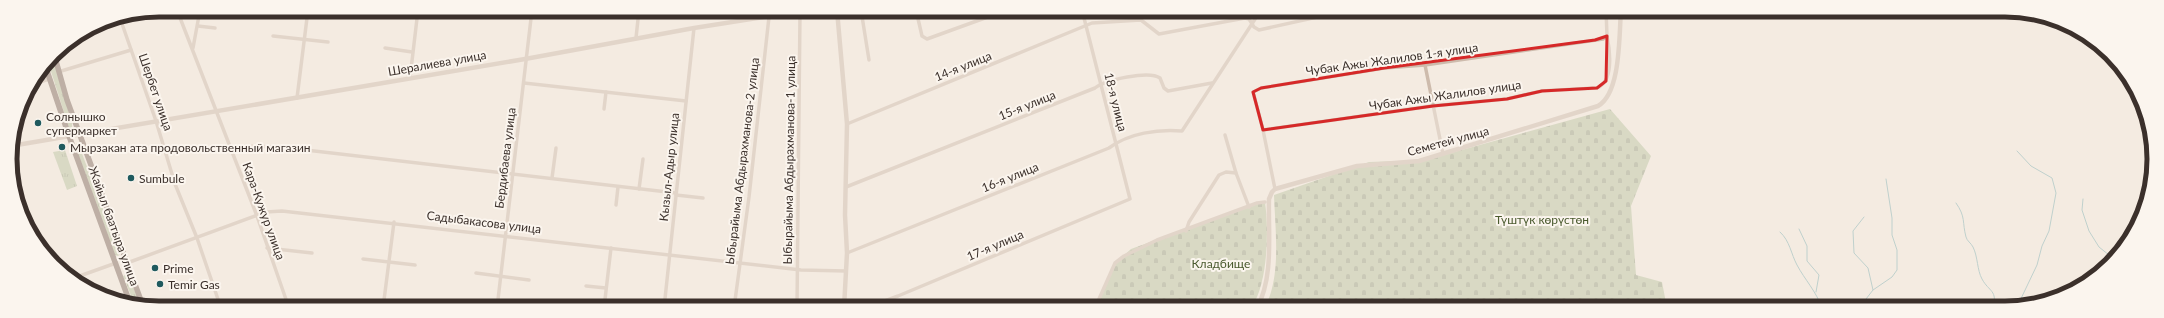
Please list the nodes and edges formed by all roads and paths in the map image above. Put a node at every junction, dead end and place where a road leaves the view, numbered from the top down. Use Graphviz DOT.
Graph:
graph roads {
  1 [pos="179,17"];
  2 [pos="199,17"];
  3 [pos="307,17"];
  4 [pos="417,17"];
  5 [pos="531,17"];
  6 [pos="639,17"];
  7 [pos="769,17"];
  8 [pos="800,17"];
  9 [pos="838,17"];
  10 [pos="862,17"];
  11 [pos="918,17"];
  12 [pos="989,17"];
  13 [pos="1084,17"];
  14 [pos="1256,17"];
  15 [pos="1319,17"];
  16 [pos="1607,17"];
  17 [pos="1620,17"];
  18 [pos="121,22"];
  19 [pos="1252,23"];
  20 [pos="198,26"];
  21 [pos="1086,27"];
  22 [pos="215,28"];
  23 [pos="694,28"];
  24 [pos="273,36"];
  25 [pos="1608,36"];
  26 [pos="636,38"];
  27 [pos="305,39"];
  28 [pos="328,42"];
  29 [pos="193,48"];
  30 [pos="385,48"];
  31 [pos="131,50"];
  32 [pos="412,52"];
  33 [pos="525,59"];
  34 [pos="869,60"];
  35 [pos="56,62"];
  36 [pos="1425,65"];
  37 [pos="47,71"];
  38 [pos="58,72"];
  39 [pos="410,78"];
  40 [pos="49,79"];
  41 [pos="40,82"];
  42 [pos="524,83"];
  43 [pos="1101,83"];
  44 [pos="1212,83"];
  45 [pos="606,92"];
  46 [pos="297,98"];
  47 [pos="686,101"];
  48 [pos="1433,106"];
  49 [pos="604,109"];
  50 [pos="216,111"];
  51 [pos="156,121"];
  52 [pos="847,124"];
  53 [pos="1263,130"];
  54 [pos="79,134"];
  55 [pos="1225,135"];
  56 [pos="69,136"];
  57 [pos="1116,143"];
  58 [pos="18,145"];
  59 [pos="556,148"];
  60 [pos="231,151"];
  61 [pos="1443,154"];
  62 [pos="643,159"];
  63 [pos="1236,173"];
  64 [pos="513,174"];
  65 [pos="552,178"];
  66 [pos="618,187"];
  67 [pos="846,187"];
  68 [pos="639,189"];
  69 [pos="1275,189"];
  70 [pos="676,194"];
  71 [pos="703,198"];
  72 [pos="1130,199"];
  73 [pos="1265,202"];
  74 [pos="616,205"];
  75 [pos="1249,207"];
  76 [pos="257,216"];
  77 [pos="394,222"];
  78 [pos="1186,230"];
  79 [pos="505,234"];
  80 [pos="197,238"];
  81 [pos="267,248"];
  82 [pos="611,248"];
  83 [pos="312,253"];
  84 [pos="847,253"];
  85 [pos="670,255"];
  86 [pos="363,259"];
  87 [pos="389,262"];
  88 [pos="116,263"];
  89 [pos="127,263"];
  90 [pos="740,263"];
  91 [pos="415,265"];
  92 [pos="798,269"];
  93 [pos="846,270"];
  94 [pos="476,273"];
  95 [pos="500,275"];
  96 [pos="79,276"];
  97 [pos="529,280"];
  98 [pos="586,286"];
  99 [pos="606,288"];
  100 [pos="128,297"];
  101 [pos="141,300"];
  102 [pos="219,301"];
  103 [pos="286,301"];
  104 [pos="384,301"];
  105 [pos="498,301"];
  106 [pos="605,301"];
  107 [pos="665,301"];
  108 [pos="735,301"];
  109 [pos="797,301"];
  110 [pos="844,301"];
  111 [pos="885,301"];
  112 [pos="1098,301"];
  113 [pos="1259,301"];
  1 -- 29 [label="street, Кара-Кужур улица"];
  2 -- 20 [label="street"];
  3 -- 27 [label="street"];
  4 -- 32 [label="street"];
  5 -- 33 [label="street, Бердибаева улица"];
  6 -- 26 [label="street"];
  7 -- 23 [label="street, Шералиева улица"];
  7 -- 90 [label="street, Ыбырайыма Абдырахманова-2 улица"];
  8 -- 92 [label="street, Ыбырайыма Абдырахманова-1 улица"];
  9 -- 52 [label="street"];
  10 -- 34 [label="street"];
  11 -- 12 [label="street"];
  13 -- 21 [label="street, 18-я улица"];
  14 -- 19 [label="street"];
  15 -- 19 [label="street"];
  16 -- 25 [label="street"];
  17 -- 61 [label="street, Семетей улица"];
  18 -- 31 [label="street, Шербет улица"];
  19 -- 21 [label="street, 14-я улица"];
  19 -- 44 [label="street"];
  20 -- 22 [label="street"];
  20 -- 29 [label="street"];
  21 -- 43 [label="street, 18-я улица"];
  21 -- 52 [label="street, 14-я улица"];
  23 -- 26 [label="street, Шералиева улица"];
  23 -- 47 [label="street, Кызыл-Адыр улица"];
  24 -- 27 [label="street"];
  25 -- 36 [label="street, Чубак Ажы Жалилов 1-я улица"];
  25 -- 48 [label="street, Чубак Ажы Жалилов улица"];
  26 -- 33 [label="street, Шералиева улица"];
  27 -- 28 [label="street"];
  27 -- 46 [label="street"];
  29 -- 50 [label="street, Кара-Кужур улица"];
  30 -- 32 [label="street"];
  31 -- 38 [label="street"];
  31 -- 51 [label="street, Шербет улица"];
  32 -- 39 [label="street"];
  33 -- 39 [label="street, Шералиева улица"];
  33 -- 42 [label="street, Бердибаева улица"];
  35 -- 38 [label="main road, Жайыл баатыра улица"];
  36 -- 48 [label="street"];
  36 -- 53 [label="street, Чубак Ажы Жалилов 1-я улица"];
  37 -- 40 [label="main road, Жайыл баатыра улица"];
  38 -- 54 [label="main road, Жайыл баатыра улица"];
  39 -- 46 [label="street, Шералиева улица"];
  40 -- 41 [label="street"];
  40 -- 56 [label="main road, Жайыл баатыра улица"];
  42 -- 45 [label="street"];
  42 -- 64 [label="street, Бердибаева улица"];
  43 -- 44 [label="street, 15-я улица"];
  43 -- 57 [label="street, 18-я улица"];
  43 -- 67 [label="street, 15-я улица"];
  44 -- 57 [label="street, 16-я улица"];
  45 -- 47 [label="street"];
  45 -- 49 [label="street"];
  46 -- 50 [label="street, Шералиева улица"];
  47 -- 70 [label="street, Кызыл-Адыр улица"];
  48 -- 53 [label="street, Чубак Ажы Жалилов улица"];
  48 -- 61 [label="street"];
  50 -- 51 [label="street, Шералиева улица"];
  50 -- 60 [label="street, Кара-Кужур улица"];
  51 -- 54 [label="street, Шералиева улица"];
  51 -- 80 [label="street, Шербет улица"];
  52 -- 67 [label="street"];
  53 -- 69 [label="street, Чубак Ажы Жалилов 1-я улица"];
  54 -- 56 [label="street, Шералиева улица"];
  54 -- 89 [label="main road, Жайыл баатыра улица"];
  55 -- 63 [label="street"];
  56 -- 58 [label="street, Шералиева улица"];
  56 -- 88 [label="main road, Жайыл баатыра улица"];
  57 -- 72 [label="street, 18-я улица"];
  57 -- 84 [label="street, 16-я улица"];
  59 -- 65 [label="street"];
  60 -- 64 [label="street"];
  60 -- 76 [label="street, Кара-Кужур улица"];
  61 -- 69 [label="street, Семетей улица"];
  62 -- 68 [label="street"];
  63 -- 75 [label="street"];
  63 -- 78 [label="street"];
  64 -- 65 [label="street"];
  64 -- 79 [label="street, Бердибаева улица"];
  65 -- 66 [label="street"];
  66 -- 68 [label="street"];
  66 -- 74 [label="street"];
  67 -- 84 [label="street"];
  68 -- 70 [label="street"];
  69 -- 113 [label="street"];
  70 -- 71 [label="street"];
  70 -- 85 [label="street, Кызыл-Адыр улица"];
  72 -- 111 [label="street, 17-я улица"];
  73 -- 75 [label="street"];
  75 -- 78 [label="street"];
  76 -- 77 [label="street, Садыбакасова улица"];
  76 -- 80 [label="street, Садыбакасова улица"];
  76 -- 81 [label="street, Кара-Кужур улица"];
  77 -- 79 [label="street, Садыбакасова улица"];
  77 -- 87 [label="street"];
  78 -- 112 [label="street"];
  79 -- 82 [label="street, Садыбакасова улица"];
  79 -- 95 [label="street, Бердибаева улица"];
  80 -- 89 [label="street, Садыбакасова улица"];
  80 -- 102 [label="street, Шербет улица"];
  81 -- 83 [label="street"];
  81 -- 103 [label="street, Кара-Кужур улица"];
  82 -- 85 [label="street, Садыбакасова улица"];
  82 -- 99 [label="street"];
  84 -- 93 [label="street"];
  85 -- 90 [label="street, Садыбакасова улица"];
  85 -- 107 [label="street, Кызыл-Адыр улица"];
  86 -- 87 [label="street"];
  87 -- 91 [label="street"];
  87 -- 104 [label="street"];
  88 -- 89 [label="main road"];
  88 -- 96 [label="street"];
  88 -- 100 [label="main road, Жайыл баатыра улица"];
  89 -- 101 [label="main road, Жайыл баатыра улица"];
  90 -- 92 [label="street, Садыбакасова улица"];
  90 -- 108 [label="street, Ыбырайыма Абдырахманова-2 улица"];
  92 -- 93 [label="street, Садыбакасова улица"];
  92 -- 109 [label="street, Ыбырайыма Абдырахманова-1 улица"];
  93 -- 110 [label="street"];
  94 -- 95 [label="street"];
  95 -- 97 [label="street"];
  95 -- 105 [label="street, Бердибаева улица"];
  98 -- 99 [label="street"];
  99 -- 106 [label="street"];
}
